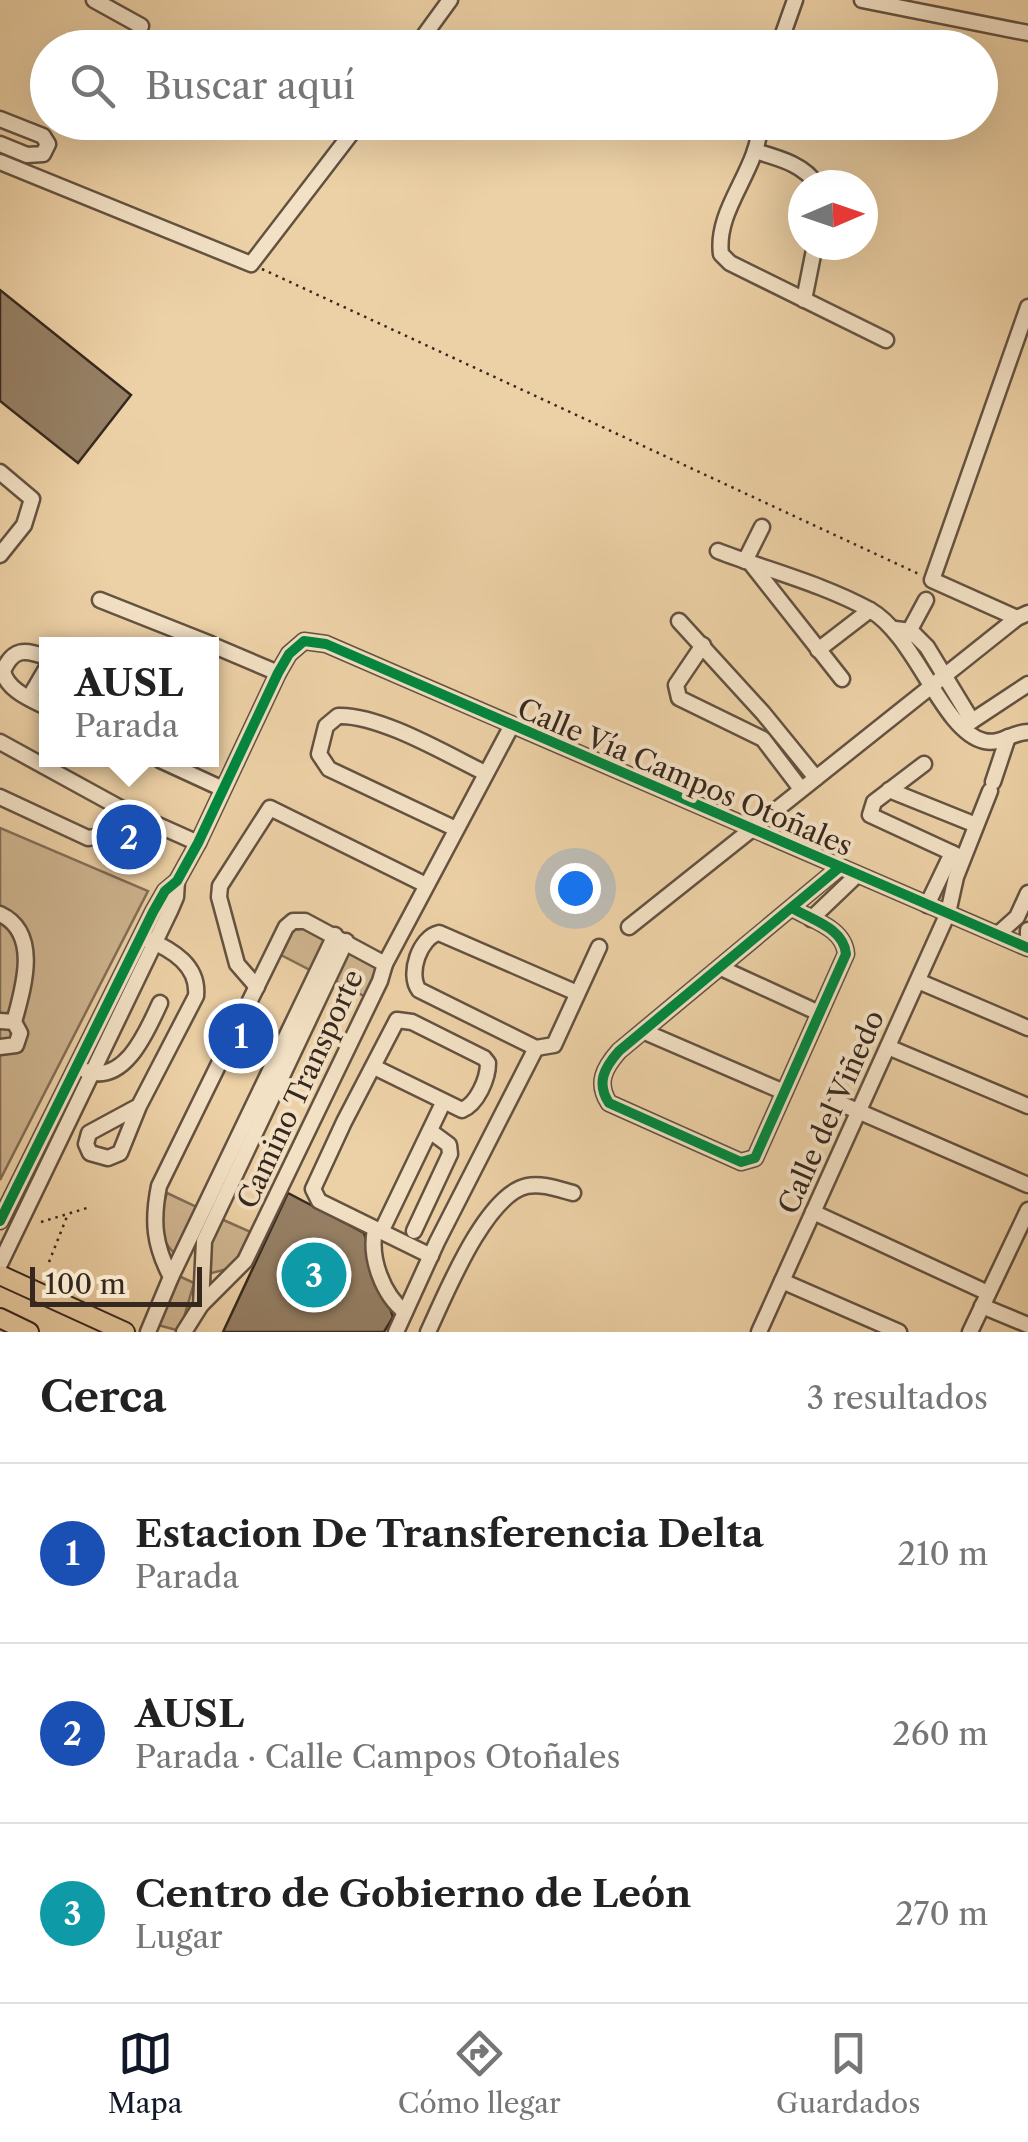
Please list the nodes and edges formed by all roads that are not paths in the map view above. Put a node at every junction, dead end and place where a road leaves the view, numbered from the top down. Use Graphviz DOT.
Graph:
graph roads {
  1 [pos="94,0"];
  2 [pos="450,0"];
  3 [pos="794,0"];
  4 [pos="862,0"];
  5 [pos="141,26"];
  6 [pos="428,30"];
  7 [pos="784,30"];
  8 [pos="1028,34"];
  9 [pos="0,119"];
  10 [pos="30,131"];
  11 [pos="46,140"];
  12 [pos="346,140"];
  13 [pos="758,140"];
  14 [pos="0,144"];
  15 [pos="756,151"];
  16 [pos="0,162"];
  17 [pos="801,170"];
  18 [pos="813,260"];
  19 [pos="804,300"];
  20 [pos="1028,307"];
  21 [pos="886,340"];
  22 [pos="0,472"];
  23 [pos="762,527"];
  24 [pos="718,550"];
  25 [pos="0,555"];
  26 [pos="748,563"];
  27 [pos="791,577"];
  28 [pos="775,595"];
  29 [pos="100,600"];
  30 [pos="926,600"];
  31 [pos="870,610"];
  32 [pos="1022,616"];
  33 [pos="679,621"];
  34 [pos="903,634"];
  35 [pos="191,637"];
  36 [pos="703,645"];
  37 [pos="219,648"];
  38 [pos="818,650"];
  39 [pos="39,654"];
  40 [pos="278,673"];
  41 [pos="842,679"];
  42 [pos="39,681"];
  43 [pos="938,682"];
  44 [pos="1028,684"];
  45 [pos="29,698"];
  46 [pos="39,703"];
  47 [pos="763,713"];
  48 [pos="966,725"];
  49 [pos="511,726"];
  50 [pos="744,728"];
  51 [pos="1028,732"];
  52 [pos="1008,737"];
  53 [pos="0,742"];
  54 [pos="39,763"];
  55 [pos="924,764"];
  56 [pos="46,767"];
  57 [pos="175,767"];
  58 [pos="485,774"];
  59 [pos="816,778"];
  60 [pos="223,789"];
  61 [pos="801,790"];
  62 [pos="890,790"];
  63 [pos="0,797"];
  64 [pos="124,810"];
  65 [pos="976,825"];
  66 [pos="754,827"];
  67 [pos="456,829"];
  68 [pos="198,843"];
  69 [pos="957,856"];
  70 [pos="840,867"];
  71 [pos="857,875"];
  72 [pos="426,885"];
  73 [pos="1028,893"];
  74 [pos="927,904"];
  75 [pos="792,908"];
  76 [pos="948,913"];
  77 [pos="0,914"];
  78 [pos="811,919"];
  79 [pos="630,928"];
  80 [pos="1028,930"];
  81 [pos="998,934"];
  82 [pos="340,938"];
  83 [pos="148,940"];
  84 [pos="599,947"];
  85 [pos="1028,947"];
  86 [pos="385,964"];
  87 [pos="721,968"];
  88 [pos="918,980"];
  89 [pos="257,987"];
  90 [pos="576,992"];
  91 [pos="160,1004"];
  92 [pos="819,1013"];
  93 [pos="7,1022"];
  94 [pos="1028,1028"];
  95 [pos="645,1032"];
  96 [pos="0,1047"];
  97 [pos="888,1047"];
  98 [pos="536,1048"];
  99 [pos="76,1067"];
  100 [pos="374,1067"];
  101 [pos="93,1074"];
  102 [pos="784,1092"];
  103 [pos="837,1102"];
  104 [pos="443,1103"];
  105 [pos="139,1106"];
  106 [pos="1028,1106"];
  107 [pos="858,1112"];
  108 [pos="430,1131"];
  109 [pos="1028,1186"];
  110 [pos="573,1193"];
  111 [pos="1028,1210"];
  112 [pos="814,1212"];
  113 [pos="0,1221"];
  114 [pos="378,1231"];
  115 [pos="414,1231"];
  116 [pos="431,1256"];
  117 [pos="180,1258"];
  118 [pos="0,1264"];
  119 [pos="200,1270"];
  120 [pos="0,1275"];
  121 [pos="170,1276"];
  122 [pos="228,1279"];
  123 [pos="782,1281"];
  124 [pos="985,1299"];
  125 [pos="201,1305"];
  126 [pos="405,1312"];
  127 [pos="0,1318"];
  128 [pos="1028,1325"];
  129 [pos="149,1326"];
  130 [pos="29,1332"];
  131 [pos="125,1332"];
  132 [pos="184,1332"];
  133 [pos="396,1332"];
  134 [pos="428,1332"];
  135 [pos="759,1332"];
  136 [pos="900,1332"];
  137 [pos="970,1332"];
  1 -- 5 [label="street"];
  2 -- 6 [label="street"];
  3 -- 7 [label="street"];
  4 -- 8 [label="street"];
  9 -- 10 [label="street"];
  11 -- 14 [label="street"];
  12 -- 16 [label="street"];
  13 -- 15 [label="street"];
  15 -- 17 [label="street"];
  15 -- 19 [label="street"];
  18 -- 19 [label="street"];
  19 -- 21 [label="street"];
  20 -- 32 [label="street"];
  22 -- 25 [label="street"];
  23 -- 26 [label="street"];
  24 -- 26 [label="street"];
  26 -- 27 [label="street"];
  26 -- 28 [label="street"];
  27 -- 28 [label="street"];
  27 -- 31 [label="street"];
  28 -- 38 [label="street"];
  29 -- 35 [label="street"];
  30 -- 34 [label="street"];
  31 -- 34 [label="street"];
  31 -- 38 [label="street"];
  32 -- 43 [label="street"];
  33 -- 36 [label="street"];
  34 -- 43 [label="street"];
  36 -- 47 [label="street"];
  36 -- 50 [label="street"];
  37 -- 40 [label="street"];
  38 -- 41 [label="street"];
  39 -- 45 [label="street"];
  40 -- 49 [label="street, Calle Vía Campos Otoñales"];
  40 -- 60 [label="street"];
  42 -- 45 [label="street"];
  43 -- 48 [label="street"];
  43 -- 59 [label="street"];
  44 -- 48 [label="street"];
  45 -- 46 [label="street"];
  47 -- 50 [label="street"];
  47 -- 59 [label="street"];
  48 -- 52 [label="street"];
  49 -- 58 [label="street"];
  49 -- 66 [label="street, Calle Vía Campos Otoñales"];
  50 -- 61 [label="street"];
  51 -- 52 [label="street"];
  52 -- 65 [label="street"];
  53 -- 54 [label="street"];
  55 -- 62 [label="street"];
  56 -- 64 [label="street"];
  57 -- 60 [label="street"];
  58 -- 67 [label="street"];
  58 -- 67 [label="street"];
  59 -- 61 [label="street"];
  60 -- 68 [label="street"];
  61 -- 66 [label="street"];
  62 -- 65 [label="street"];
  62 -- 69 [label="street"];
  63 -- 64 [label="street"];
  64 -- 68 [label="street"];
  65 -- 69 [label="street"];
  66 -- 70 [label="street, Calle Vía Campos Otoñales"];
  66 -- 79 [label="street"];
  67 -- 72 [label="street"];
  68 -- 83 [label="street"];
  69 -- 74 [label="street"];
  69 -- 76 [label="street, Calle del Viñedo"];
  70 -- 71 [label="street, Calle Vía Campos Otoñales"];
  70 -- 75 [label="street"];
  71 -- 74 [label="street, Calle Vía Campos Otoñales"];
  71 -- 78 [label="street"];
  72 -- 86 [label="street"];
  72 -- 89 [label="street"];
  73 -- 81 [label="street"];
  74 -- 76 [label="street, Calle Vía Campos Otoñales"];
  75 -- 78 [label="street"];
  75 -- 87 [label="street"];
  76 -- 81 [label="street, Calle Vía Campos Otoñales"];
  76 -- 88 [label="street, Calle del Viñedo"];
  77 -- 93 [label="street"];
  78 -- 92 [label="street"];
  80 -- 85 [label="street"];
  81 -- 85 [label="street, Calle Vía Campos Otoñales"];
  82 -- 86 [label="street, Camino Transporte"];
  82 -- 89 [label="street, Camino Transporte"];
  82 -- 117 [label="street"];
  82 -- 119 [label="street"];
  83 -- 99 [label="street"];
  83 -- 101 [label="street"];
  83 -- 105 [label="street"];
  84 -- 90 [label="street"];
  86 -- 122 [label="street, Camino Transporte"];
  87 -- 92 [label="street"];
  87 -- 95 [label="street"];
  88 -- 94 [label="street"];
  88 -- 97 [label="street, Calle del Viñedo"];
  89 -- 121 [label="street, Camino Transporte"];
  90 -- 98 [label="street"];
  90 -- 98 [label="street"];
  91 -- 101 [label="street"];
  92 -- 102 [label="street"];
  93 -- 96 [label="street"];
  95 -- 102 [label="street"];
  95 -- 102 [label="street"];
  97 -- 106 [label="street"];
  97 -- 107 [label="street, Calle del Viñedo"];
  98 -- 116 [label="street"];
  99 -- 101 [label="street"];
  99 -- 113 [label="street"];
  100 -- 104 [label="street"];
  100 -- 104 [label="street"];
  100 -- 114 [label="street"];
  101 -- 118 [label="street"];
  103 -- 107 [label="street"];
  104 -- 108 [label="street"];
  107 -- 109 [label="street"];
  107 -- 112 [label="street, Calle del Viñedo"];
  108 -- 114 [label="street"];
  108 -- 115 [label="street"];
  110 -- 134 [label="street"];
  111 -- 124 [label="street"];
  112 -- 123 [label="street, Calle del Viñedo"];
  112 -- 124 [label="street"];
  114 -- 116 [label="street"];
  114 -- 126 [label="street"];
  116 -- 126 [label="street"];
  117 -- 119 [label="street"];
  117 -- 121 [label="street"];
  119 -- 122 [label="street"];
  119 -- 125 [label="street"];
  120 -- 131 [label="main road"];
  121 -- 129 [label="street"];
  122 -- 125 [label="street, Camino Transporte"];
  123 -- 135 [label="street, Calle del Viñedo"];
  123 -- 136 [label="street"];
  124 -- 128 [label="street"];
  124 -- 137 [label="street"];
  125 -- 132 [label="street, Camino Transporte"];
  126 -- 133 [label="street"];
  127 -- 130 [label="main road"];
}
